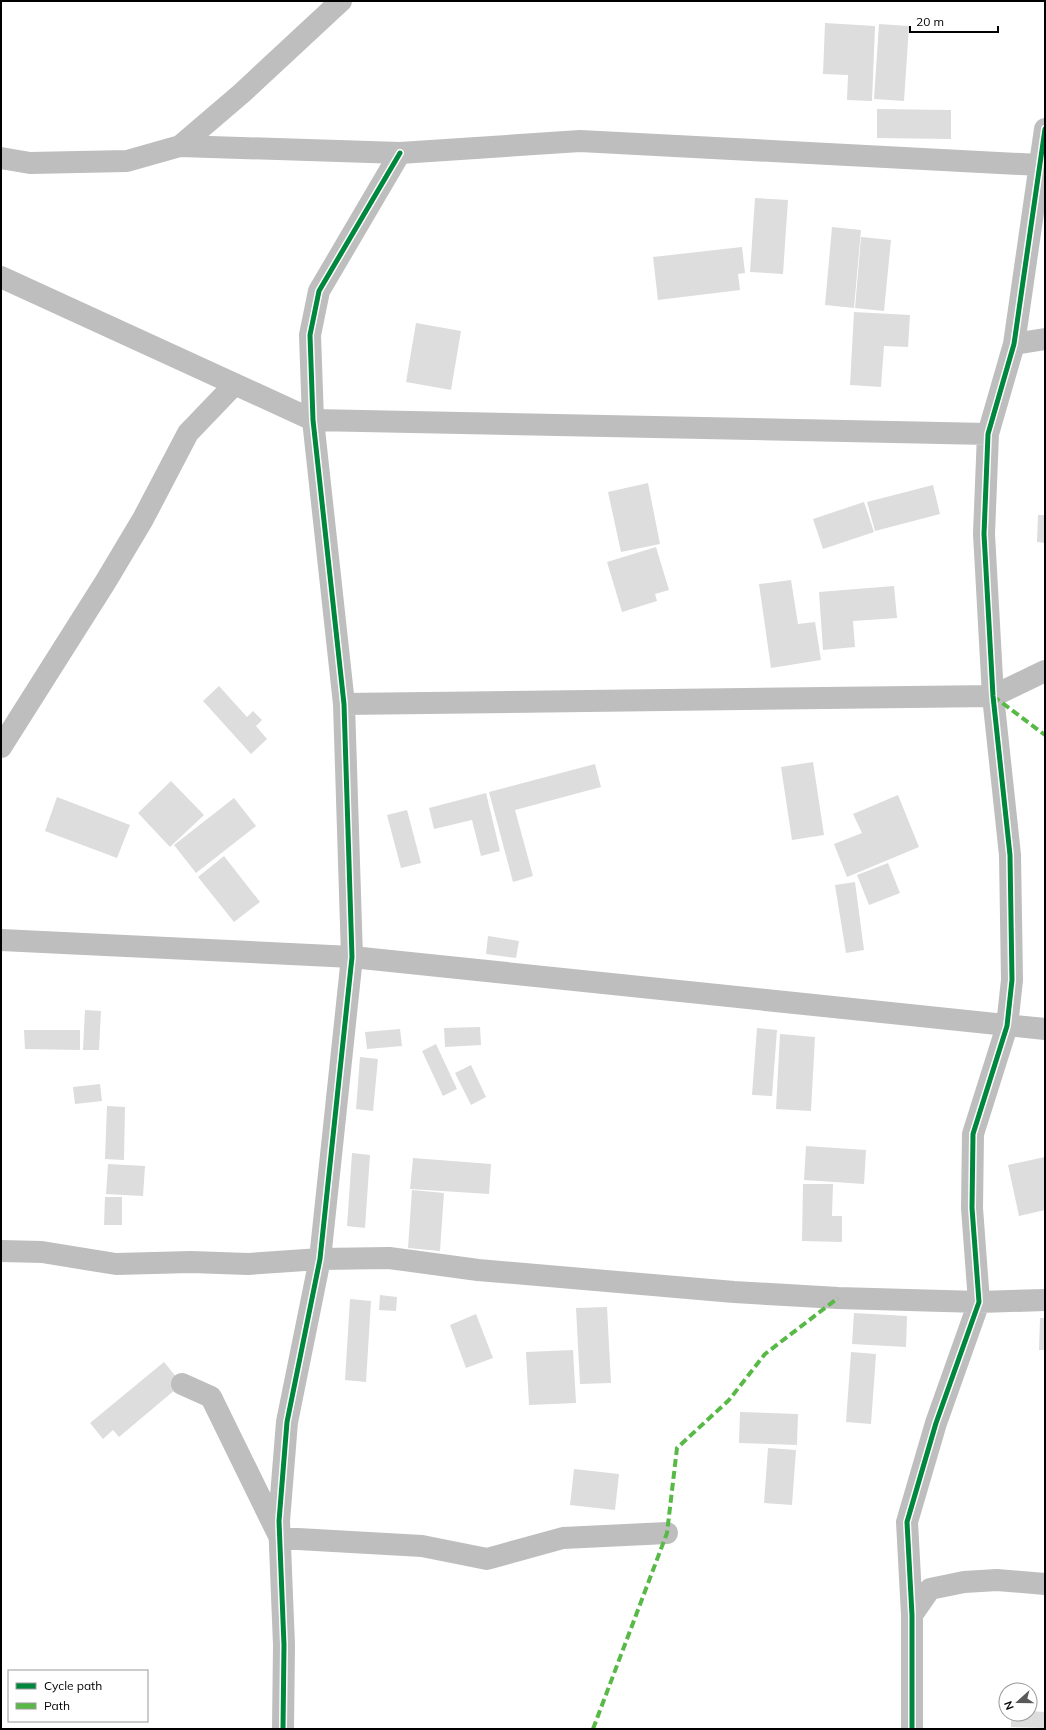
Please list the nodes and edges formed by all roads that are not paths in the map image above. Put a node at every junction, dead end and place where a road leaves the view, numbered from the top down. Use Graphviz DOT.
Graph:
graph roads {
  1 [pos="341,1"];
  2 [pos="1045,129"];
  3 [pos="180,146"];
  4 [pos="400,153"];
  5 [pos="1,158"];
  6 [pos="1039,165"];
  7 [pos="1,277"];
  8 [pos="1045,339"];
  9 [pos="1014,344"];
  10 [pos="235,384"];
  11 [pos="313,420"];
  12 [pos="988,434"];
  13 [pos="1045,671"];
  14 [pos="993,696"];
  15 [pos="344,704"];
  16 [pos="1,747"];
  17 [pos="1,940"];
  18 [pos="352,958"];
  19 [pos="1007,1026"];
  20 [pos="1045,1029"];
  21 [pos="1,1251"];
  22 [pos="320,1259"];
  23 [pos="1045,1300"];
  24 [pos="979,1302"];
  25 [pos="182,1384"];
  26 [pos="667,1533"];
  27 [pos="280,1538"];
  28 [pos="1045,1584"];
  29 [pos="912,1615"];
  30 [pos="283,1729"];
  31 [pos="912,1729"];
  1 -- 3 [label="street"];
  2 -- 6 [label="street"];
  3 -- 4 [label="street"];
  3 -- 5 [label="street"];
  4 -- 6 [label="street"];
  4 -- 11 [label="street"];
  6 -- 9 [label="street"];
  7 -- 10 [label="street"];
  8 -- 9 [label="street"];
  9 -- 12 [label="street"];
  10 -- 11 [label="street"];
  10 -- 16 [label="street"];
  11 -- 12 [label="street"];
  11 -- 15 [label="street"];
  12 -- 14 [label="street"];
  13 -- 14 [label="street"];
  14 -- 15 [label="street"];
  14 -- 19 [label="street"];
  15 -- 18 [label="street"];
  17 -- 18 [label="street"];
  18 -- 19 [label="street"];
  18 -- 22 [label="street"];
  19 -- 20 [label="street"];
  19 -- 24 [label="street"];
  21 -- 22 [label="street"];
  22 -- 24 [label="street"];
  22 -- 27 [label="street"];
  23 -- 24 [label="street"];
  24 -- 29 [label="street"];
  25 -- 27 [label="street"];
  26 -- 27 [label="street"];
  27 -- 30 [label="street"];
  28 -- 29 [label="street"];
  29 -- 31 [label="street"];
}
